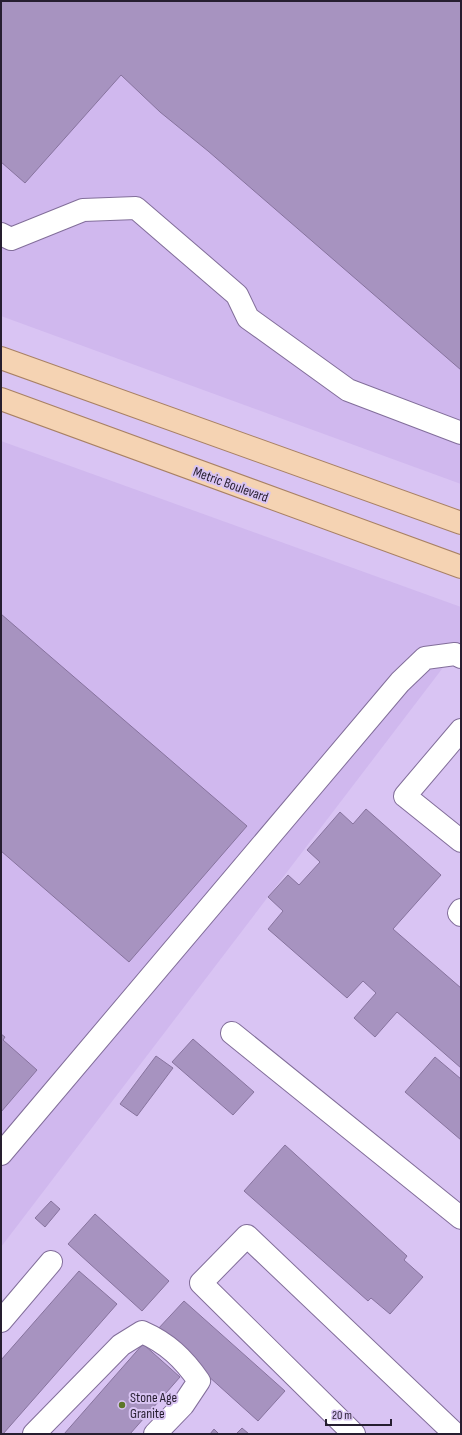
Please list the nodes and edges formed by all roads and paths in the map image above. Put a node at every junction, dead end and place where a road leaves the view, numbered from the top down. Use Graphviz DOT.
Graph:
graph roads {
  1 [pos="1,234"];
  2 [pos="1,358"];
  3 [pos="1,399"];
  4 [pos="461,433"];
  5 [pos="461,523"];
  6 [pos="461,567"];
  7 [pos="461,657"];
  8 [pos="461,730"];
  9 [pos="461,841"];
  10 [pos="461,910"];
  11 [pos="461,914"];
  12 [pos="232,1033"];
  13 [pos="1,1154"];
  14 [pos="461,1218"];
  15 [pos="51,1262"];
  16 [pos="1,1321"];
  17 [pos="455,1430"];
  18 [pos="34,1434"];
  19 [pos="155,1434"];
  20 [pos="354,1434"];
  1 -- 4 [label="lane"];
  2 -- 5 [label="main road"];
  3 -- 6 [label="main road, Metric Boulevard"];
  7 -- 13 [label="lane"];
  8 -- 9 [label="lane"];
  10 -- 11 [label="lane"];
  12 -- 14 [label="lane"];
  15 -- 16 [label="lane"];
  17 -- 20 [label="lane"];
  18 -- 19 [label="lane"];
}
